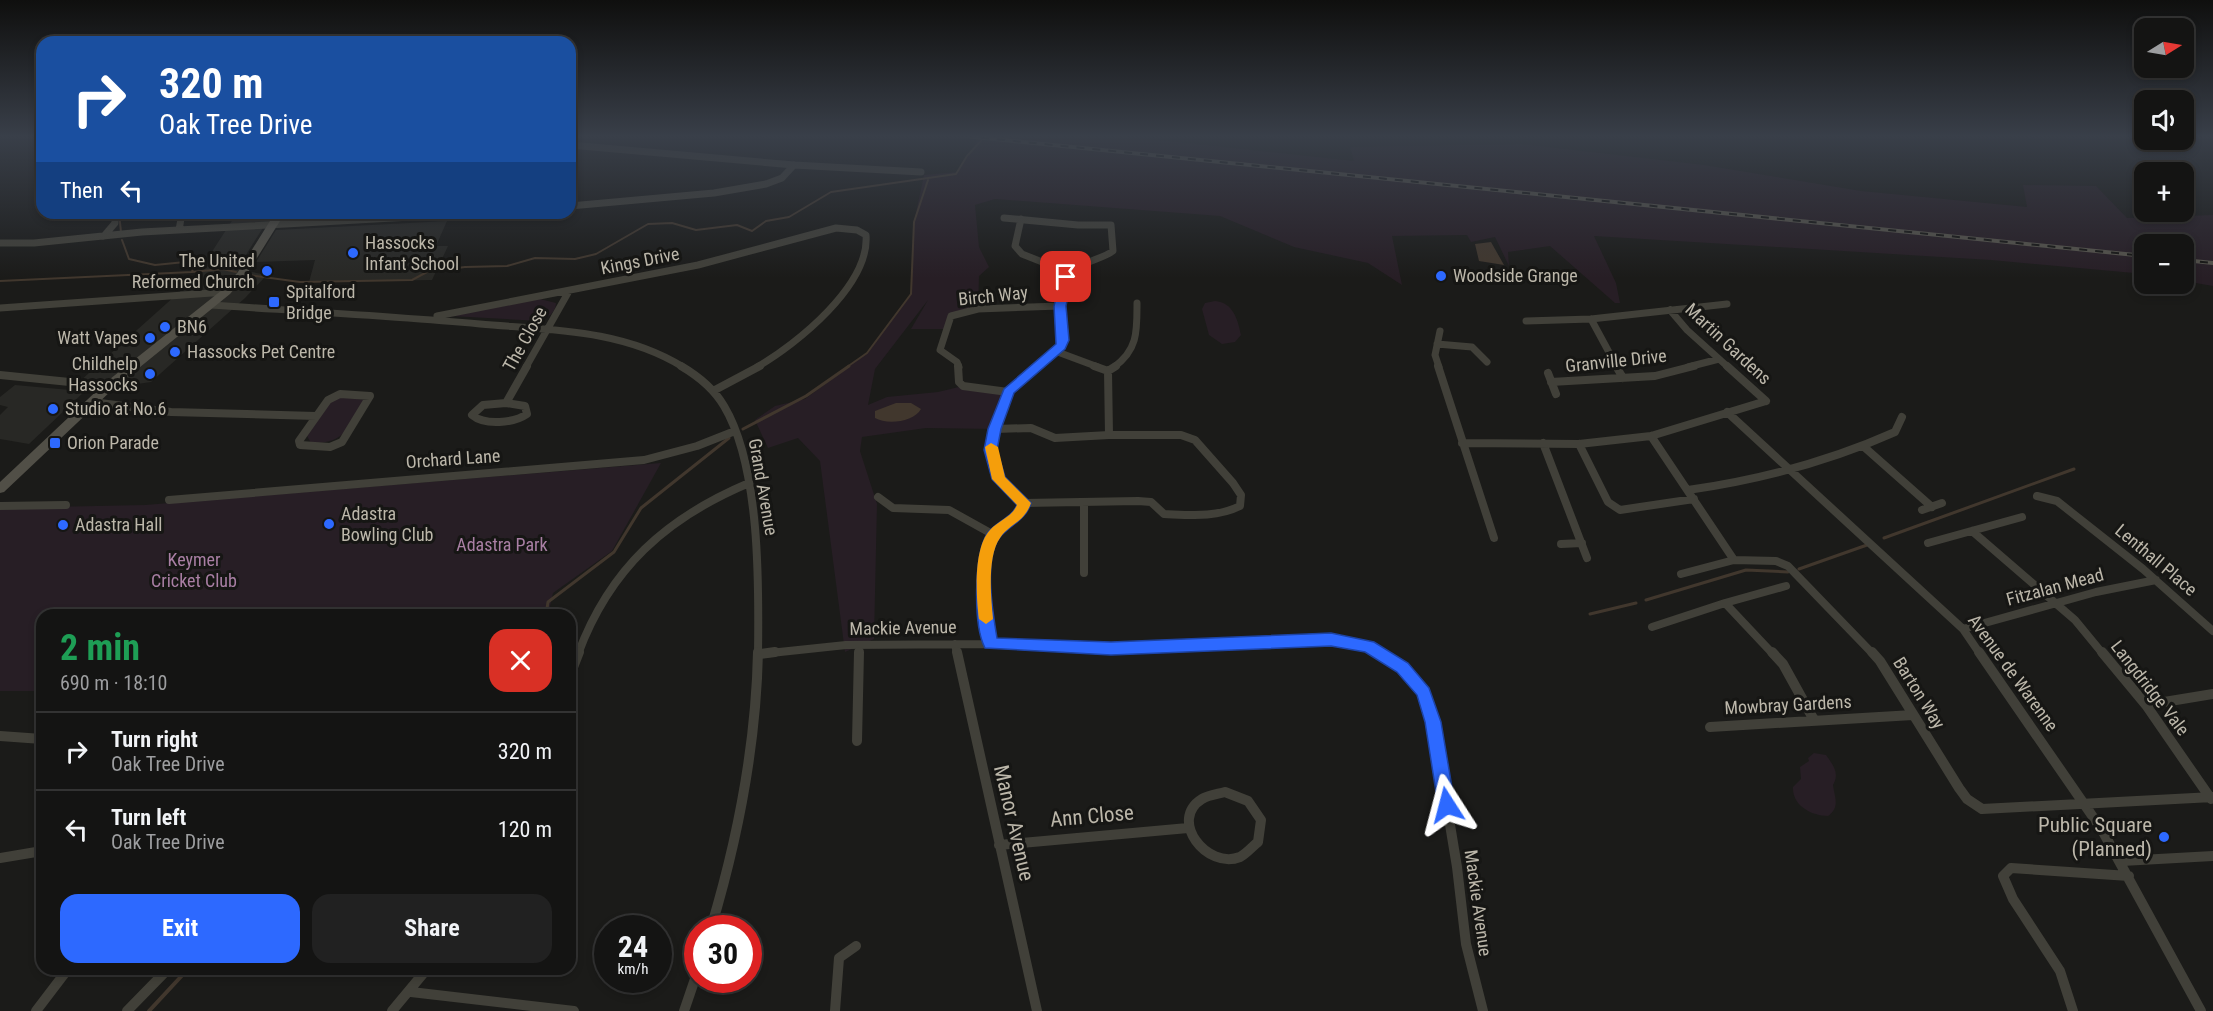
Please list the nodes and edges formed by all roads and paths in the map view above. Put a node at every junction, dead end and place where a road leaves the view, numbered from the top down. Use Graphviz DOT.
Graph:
graph roads {
  1 [pos="770,183"];
  2 [pos="576,205"];
  3 [pos="1004,218"];
  4 [pos="115,219"];
  5 [pos="181,219"];
  6 [pos="276,219"];
  7 [pos="378,219"];
  8 [pos="1021,219"];
  9 [pos="272,225"];
  10 [pos="179,230"];
  11 [pos="104,236"];
  12 [pos="0,243"];
  13 [pos="1070,273"];
  14 [pos="569,291"];
  15 [pos="226,292"];
  16 [pos="1137,303"];
  17 [pos="1727,304"];
  18 [pos="210,305"];
  19 [pos="1060,306"];
  20 [pos="0,308"];
  21 [pos="1670,310"];
  22 [pos="424,319"];
  23 [pos="1591,319"];
  24 [pos="1526,321"];
  25 [pos="547,329"];
  26 [pos="1440,331"];
  27 [pos="1437,345"];
  28 [pos="1055,351"];
  29 [pos="1719,360"];
  30 [pos="1487,362"];
  31 [pos="1108,370"];
  32 [pos="1548,373"];
  33 [pos="0,375"];
  34 [pos="1623,378"];
  35 [pos="1551,382"];
  36 [pos="109,386"];
  37 [pos="713,391"];
  38 [pos="1008,392"];
  39 [pos="1556,394"];
  40 [pos="92,402"];
  41 [pos="506,403"];
  42 [pos="1727,412"];
  43 [pos="316,416"];
  44 [pos="1902,417"];
  45 [pos="995,429"];
  46 [pos="735,431"];
  47 [pos="1109,435"];
  48 [pos="1650,436"];
  49 [pos="1462,442"];
  50 [pos="1543,443"];
  51 [pos="1579,444"];
  52 [pos="1863,446"];
  53 [pos="1787,467"];
  54 [pos="749,483"];
  55 [pos="0,489"];
  56 [pos="1688,490"];
  57 [pos="2037,496"];
  58 [pos="878,497"];
  59 [pos="169,500"];
  60 [pos="1694,500"];
  61 [pos="1084,502"];
  62 [pos="1024,503"];
  63 [pos="1942,503"];
  64 [pos="66,505"];
  65 [pos="0,506"];
  66 [pos="1932,507"];
  67 [pos="1922,510"];
  68 [pos="2022,517"];
  69 [pos="1972,531"];
  70 [pos="994,535"];
  71 [pos="1494,538"];
  72 [pos="1582,543"];
  73 [pos="1928,543"];
  74 [pos="1561,544"];
  75 [pos="1587,558"];
  76 [pos="1734,560"];
  77 [pos="1084,573"];
  78 [pos="1681,574"];
  79 [pos="2156,580"];
  80 [pos="1785,586"];
  81 [pos="1725,603"];
  82 [pos="2058,603"];
  83 [pos="1652,627"];
  84 [pos="1963,629"];
  85 [pos="2213,631"];
  86 [pos="955,644"];
  87 [pos="990,644"];
  88 [pos="859,645"];
  89 [pos="760,654"];
  90 [pos="576,661"];
  91 [pos="2213,694"];
  92 [pos="2146,705"];
  93 [pos="1913,715"];
  94 [pos="1814,720"];
  95 [pos="1710,727"];
  96 [pos="0,735"];
  97 [pos="36,738"];
  98 [pos="857,741"];
  99 [pos="2212,799"];
  100 [pos="2085,802"];
  101 [pos="1188,828"];
  102 [pos="999,845"];
  103 [pos="36,852"];
  104 [pos="2213,856"];
  105 [pos="0,858"];
  106 [pos="2122,861"];
  107 [pos="2129,876"];
  108 [pos="715,915"];
  109 [pos="856,946"];
  110 [pos="63,975"];
  111 [pos="162,975"];
  112 [pos="423,975"];
  113 [pos="411,992"];
  114 [pos="690,993"];
  115 [pos="36,1011"];
  116 [pos="127,1011"];
  117 [pos="392,1011"];
  118 [pos="574,1011"];
  119 [pos="684,1011"];
  120 [pos="835,1011"];
  121 [pos="1037,1011"];
  122 [pos="1483,1011"];
  123 [pos="2073,1011"];
  124 [pos="2201,1011"];
  1 -- 2 [label="street"];
  3 -- 8 [label="street"];
  4 -- 11 [label="street"];
  5 -- 10 [label="street"];
  6 -- 9 [label="main road"];
  7 -- 9 [label="street"];
  8 -- 13 [label="street"];
  8 -- 13 [label="street"];
  9 -- 10 [label="street"];
  9 -- 15 [label="main road"];
  10 -- 11 [label="street"];
  11 -- 12 [label="street"];
  13 -- 19 [label="street"];
  14 -- 22 [label="street, Kings Drive"];
  14 -- 25 [label="street, The Close"];
  14 -- 37 [label="street, Kings Drive"];
  15 -- 18 [label="main road"];
  15 -- 20 [label="street"];
  16 -- 31 [label="street"];
  17 -- 21 [label="street, Martin Gardens"];
  18 -- 22 [label="street, Grand Avenue"];
  18 -- 36 [label="main road"];
  19 -- 28 [label="street"];
  19 -- 38 [label="street, Birch Way"];
  21 -- 23 [label="street, Martin Gardens"];
  21 -- 29 [label="street, Martin Gardens"];
  22 -- 25 [label="street, Grand Avenue"];
  23 -- 24 [label="street, Martin Gardens"];
  23 -- 34 [label="street"];
  25 -- 37 [label="street, Grand Avenue"];
  25 -- 41 [label="street, The Close"];
  26 -- 27 [label="street"];
  27 -- 30 [label="street"];
  27 -- 49 [label="street"];
  28 -- 31 [label="street"];
  28 -- 38 [label="street"];
  29 -- 34 [label="street, Granville Drive"];
  29 -- 42 [label="street, Martin Gardens"];
  31 -- 47 [label="street"];
  32 -- 35 [label="street"];
  33 -- 36 [label="street"];
  34 -- 35 [label="street, Granville Drive"];
  35 -- 39 [label="street"];
  36 -- 40 [label="main road"];
  37 -- 46 [label="street, Grand Avenue"];
  38 -- 45 [label="street"];
  40 -- 43 [label="street"];
  40 -- 55 [label="main road"];
  41 -- 41 [label="street"];
  42 -- 48 [label="street"];
  42 -- 53 [label="street, Avenue de Warenne"];
  43 -- 43 [label="street"];
  44 -- 52 [label="street"];
  45 -- 47 [label="street"];
  45 -- 62 [label="street"];
  46 -- 54 [label="street, Grand Avenue"];
  46 -- 59 [label="street, Orchard Lane"];
  47 -- 61 [label="street"];
  48 -- 51 [label="street"];
  48 -- 56 [label="street"];
  49 -- 50 [label="street"];
  49 -- 71 [label="street"];
  50 -- 51 [label="street"];
  50 -- 72 [label="street"];
  51 -- 60 [label="street"];
  52 -- 53 [label="street"];
  52 -- 66 [label="street"];
  53 -- 56 [label="street"];
  53 -- 84 [label="street, Avenue de Warenne"];
  54 -- 89 [label="street, Grand Avenue"];
  54 -- 90 [label="street"];
  56 -- 60 [label="street"];
  57 -- 79 [label="street, Lenthall Place"];
  58 -- 70 [label="street"];
  60 -- 76 [label="street"];
  61 -- 62 [label="street"];
  61 -- 77 [label="street"];
  62 -- 70 [label="street"];
  63 -- 66 [label="street"];
  64 -- 65 [label="street"];
  66 -- 67 [label="street"];
  68 -- 69 [label="street"];
  69 -- 73 [label="street"];
  69 -- 82 [label="street, Langdridge Vale"];
  70 -- 87 [label="street"];
  72 -- 74 [label="street"];
  72 -- 75 [label="street"];
  76 -- 78 [label="street, Barton Way"];
  76 -- 93 [label="street, Barton Way"];
  79 -- 82 [label="street, Fitzalan Mead"];
  79 -- 85 [label="street, Lenthall Place"];
  80 -- 81 [label="street"];
  81 -- 83 [label="street"];
  81 -- 94 [label="street"];
  82 -- 84 [label="street, Fitzalan Mead"];
  82 -- 92 [label="street, Langdridge Vale"];
  84 -- 100 [label="street, Avenue de Warenne"];
  86 -- 87 [label="street, Mackie Avenue"];
  86 -- 88 [label="street, Mackie Avenue"];
  86 -- 102 [label="street, Manor Avenue"];
  87 -- 122 [label="street, Mackie Avenue"];
  88 -- 89 [label="street, Mackie Avenue"];
  88 -- 98 [label="street"];
  89 -- 108 [label="street, Grand Avenue"];
  91 -- 92 [label="street"];
  92 -- 99 [label="street, Langdridge Vale"];
  93 -- 94 [label="street, Mowbray Gardens"];
  93 -- 100 [label="street, Barton Way"];
  94 -- 95 [label="street, Mowbray Gardens"];
  96 -- 97 [label="street"];
  99 -- 100 [label="street, Barton Way"];
  100 -- 106 [label="street, Avenue de Warenne"];
  101 -- 101 [label="street"];
  101 -- 102 [label="street, Ann Close"];
  102 -- 121 [label="street, Manor Avenue"];
  103 -- 105 [label="street"];
  104 -- 106 [label="street"];
  106 -- 107 [label="street, Avenue de Warenne"];
  107 -- 123 [label="street"];
  107 -- 124 [label="street, Avenue de Warenne"];
  109 -- 120 [label="street"];
  110 -- 115 [label="street"];
  111 -- 116 [label="street"];
  112 -- 113 [label="street"];
  113 -- 117 [label="street"];
  113 -- 118 [label="street"];
  114 -- 119 [label="street"];
}
